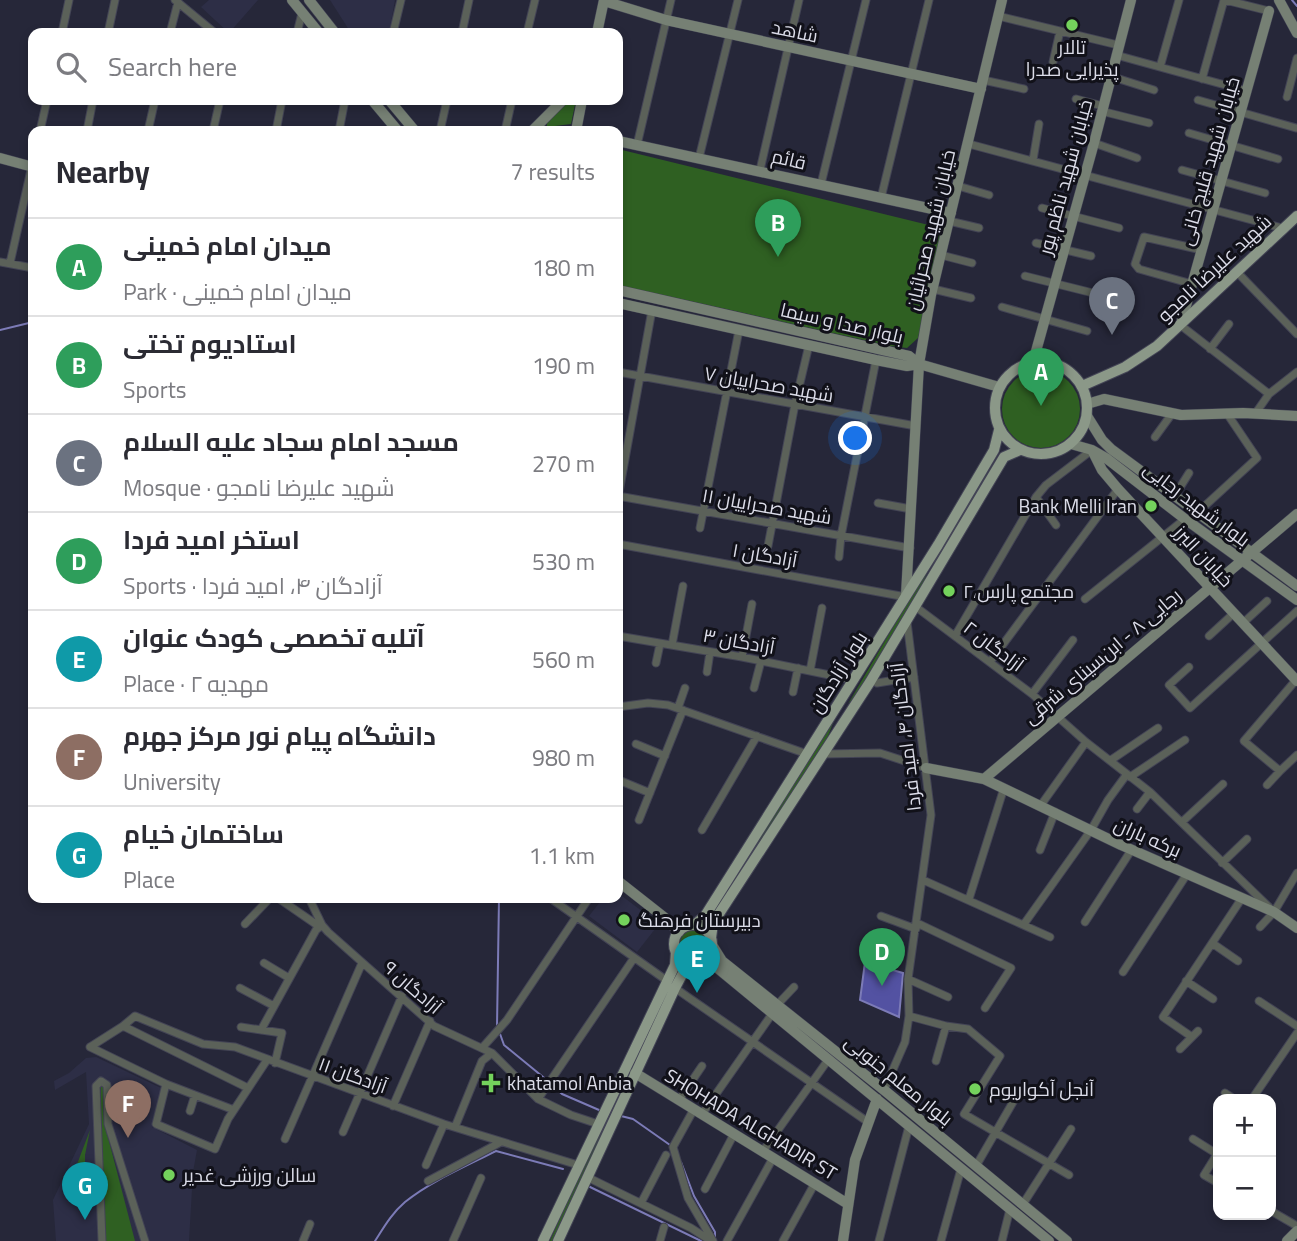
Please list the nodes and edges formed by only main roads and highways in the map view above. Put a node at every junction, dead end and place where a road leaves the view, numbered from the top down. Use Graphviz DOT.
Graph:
graph roads {
  1 [pos="1296,218"];
  2 [pos="1082,386"];
  3 [pos="999,430"];
  4 [pos="1020,450"];
  5 [pos="940,553"];
  6 [pos="837,708"];
  7 [pos="848,715"];
  8 [pos="694,925"];
  9 [pos="712,942"];
  10 [pos="676,951"];
  11 [pos="698,962"];
  12 [pos="670,984"];
  13 [pos="543,1241"];
  14 [pos="558,1241"];
  1 -- 2 [label="main road, شهید علیرضا نامجو"];
  2 -- 3 [label="main road"];
  2 -- 4 [label="main road"];
  3 -- 4 [label="main road"];
  3 -- 5 [label="main road, بلوار آزادگان"];
  4 -- 5 [label="main road, بلوار آزادگان"];
  5 -- 6 [label="main road, بلوار آزادگان"];
  5 -- 7 [label="main road, بلوار آزادگان"];
  6 -- 7 [label="main road"];
  6 -- 8 [label="main road, بلوار آزادگان"];
  7 -- 9 [label="main road, بلوار آزادگان"];
  8 -- 9 [label="main road"];
  8 -- 10 [label="main road"];
  9 -- 11 [label="main road"];
  10 -- 11 [label="main road"];
  10 -- 12 [label="main road"];
  11 -- 12 [label="main road"];
  12 -- 13 [label="main road"];
  12 -- 14 [label="main road"];
}
